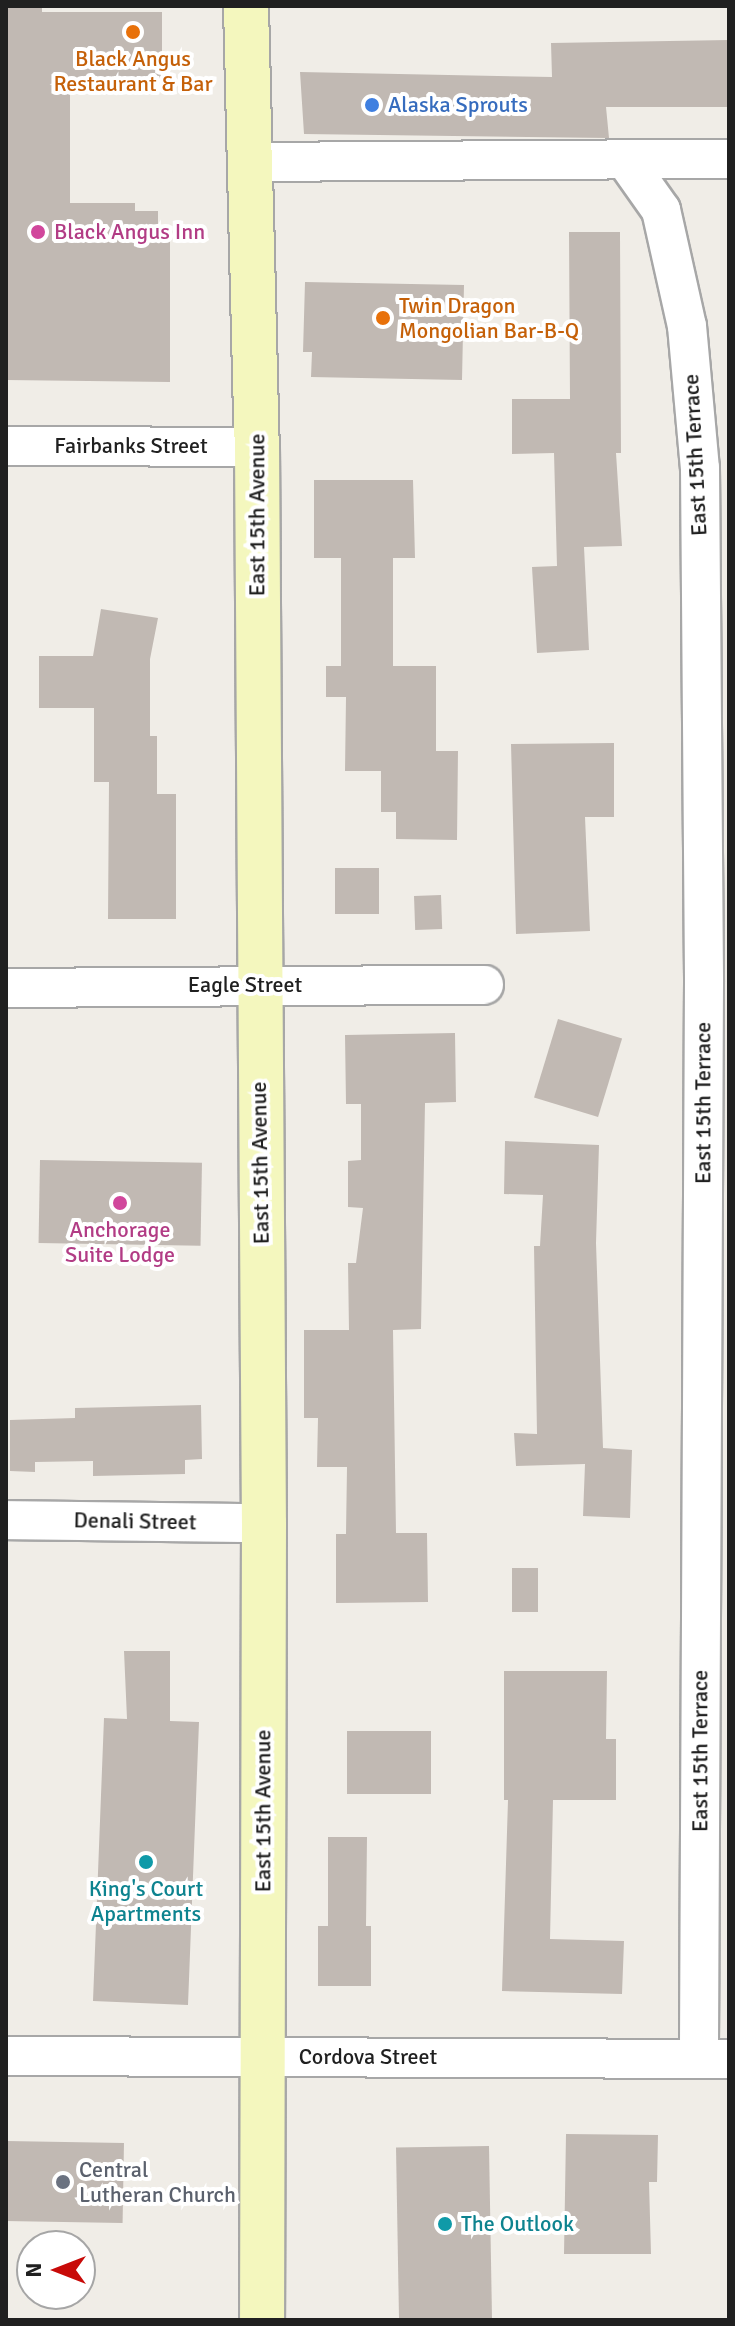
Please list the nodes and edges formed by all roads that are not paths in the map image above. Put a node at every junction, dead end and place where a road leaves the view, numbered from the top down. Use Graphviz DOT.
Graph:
graph roads {
  1 [pos="246,6"];
  2 [pos="729,159"];
  3 [pos="249,162"];
  4 [pos="627,162"];
  5 [pos="6,446"];
  6 [pos="257,447"];
  7 [pos="716,983"];
  8 [pos="259,985"];
  9 [pos="484,985"];
  10 [pos="6,988"];
  11 [pos="6,1520"];
  12 [pos="264,1523"];
  13 [pos="6,2056"];
  14 [pos="262,2057"];
  15 [pos="714,2059"];
  16 [pos="262,2320"];
  1 -- 3 [label="main road, East 15th Avenue"];
  2 -- 4 [label="street"];
  3 -- 4 [label="street"];
  3 -- 6 [label="main road, East 15th Avenue"];
  4 -- 7 [label="street, East 15th Terrace"];
  5 -- 6 [label="street, Fairbanks Street"];
  6 -- 8 [label="main road, East 15th Avenue"];
  7 -- 15 [label="street, East 15th Terrace"];
  8 -- 9 [label="street, Eagle Street"];
  8 -- 10 [label="street, Eagle Street"];
  8 -- 12 [label="main road, East 15th Avenue"];
  11 -- 12 [label="street, Denali Street"];
  12 -- 14 [label="main road, East 15th Avenue"];
  13 -- 14 [label="street, Cordova Street"];
  14 -- 15 [label="street, Cordova Street"];
  14 -- 16 [label="main road, East 15th Avenue"];
}
